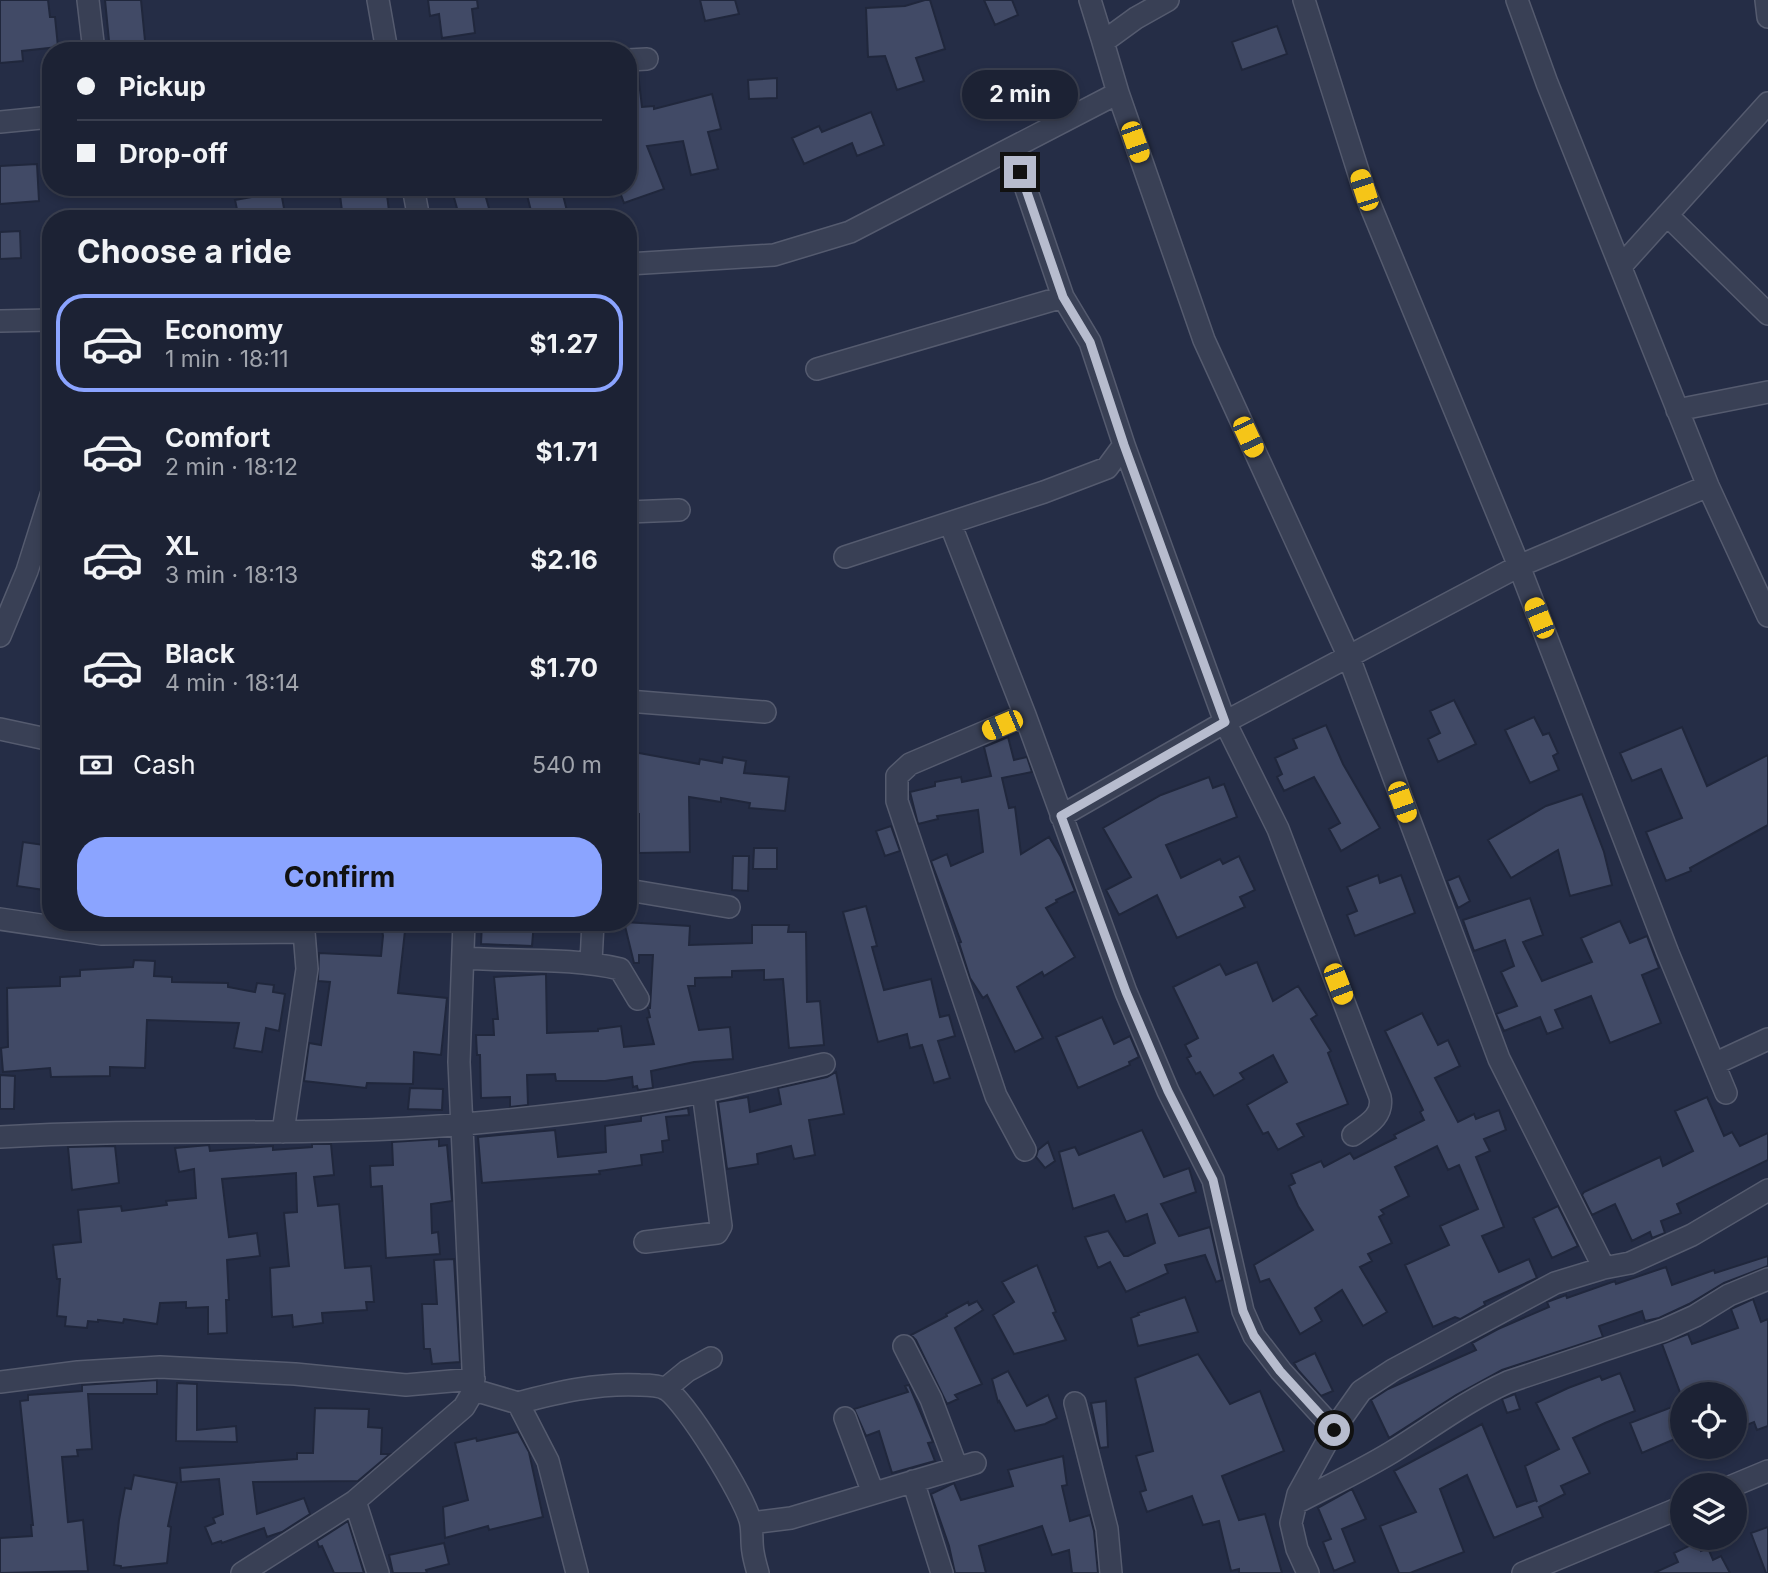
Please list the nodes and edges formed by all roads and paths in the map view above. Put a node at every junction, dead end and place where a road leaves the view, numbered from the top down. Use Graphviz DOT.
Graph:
graph roads {
  1 [pos="88,0"];
  2 [pos="377,0"];
  3 [pos="1090,0"];
  4 [pos="1168,0"];
  5 [pos="1304,0"];
  6 [pos="1517,0"];
  7 [pos="1766,0"];
  8 [pos="1768,17"];
  9 [pos="93,42"];
  10 [pos="385,42"];
  11 [pos="1103,42"];
  12 [pos="1118,93"];
  13 [pos="1768,103"];
  14 [pos="42,118"];
  15 [pos="0,122"];
  16 [pos="1012,148"];
  17 [pos="1667,215"];
  18 [pos="637,263"];
  19 [pos="1622,265"];
  20 [pos="1063,297"];
  21 [pos="1768,314"];
  22 [pos="42,320"];
  23 [pos="0,321"];
  24 [pos="817,369"];
  25 [pos="1768,392"];
  26 [pos="1677,410"];
  27 [pos="1124,445"];
  28 [pos="1708,486"];
  29 [pos="679,510"];
  30 [pos="637,512"];
  31 [pos="950,523"];
  32 [pos="42,524"];
  33 [pos="845,557"];
  34 [pos="1518,566"];
  35 [pos="1761,587"];
  36 [pos="1768,616"];
  37 [pos="0,636"];
  38 [pos="1348,655"];
  39 [pos="637,702"];
  40 [pos="765,712"];
  41 [pos="1025,715"];
  42 [pos="1225,722"];
  43 [pos="0,729"];
  44 [pos="42,738"];
  45 [pos="1061,816"];
  46 [pos="637,892"];
  47 [pos="729,907"];
  48 [pos="0,919"];
  49 [pos="42,925"];
  50 [pos="81,931"];
  51 [pos="188,931"];
  52 [pos="303,931"];
  53 [pos="464,931"];
  54 [pos="593,931"];
  55 [pos="464,958"];
  56 [pos="591,962"];
  57 [pos="638,999"];
  58 [pos="1768,1039"];
  59 [pos="824,1064"];
  60 [pos="1714,1064"];
  61 [pos="703,1092"];
  62 [pos="1726,1093"];
  63 [pos="463,1124"];
  64 [pos="283,1132"];
  65 [pos="1353,1135"];
  66 [pos="0,1137"];
  67 [pos="1025,1150"];
  68 [pos="1768,1190"];
  69 [pos="645,1242"];
  70 [pos="1604,1268"];
  71 [pos="1768,1279"];
  72 [pos="904,1346"];
  73 [pos="711,1358"];
  74 [pos="0,1382"];
  75 [pos="474,1385"];
  76 [pos="665,1389"];
  77 [pos="518,1403"];
  78 [pos="1075,1403"];
  79 [pos="845,1418"];
  80 [pos="1334,1430"];
  81 [pos="1768,1471"];
  82 [pos="1747,1480"];
  83 [pos="913,1481"];
  84 [pos="873,1493"];
  85 [pos="355,1501"];
  86 [pos="1296,1503"];
  87 [pos="1670,1512"];
  88 [pos="751,1523"];
  89 [pos="243,1573"];
  90 [pos="378,1573"];
  91 [pos="577,1573"];
  92 [pos="758,1573"];
  93 [pos="942,1573"];
  94 [pos="1111,1573"];
  95 [pos="1308,1573"];
  96 [pos="1523,1573"];
  1 -- 9 [label="street"];
  2 -- 10 [label="street"];
  3 -- 11 [label="street"];
  4 -- 11 [label="street"];
  5 -- 34 [label="street"];
  6 -- 19 [label="street"];
  7 -- 8 [label="street"];
  11 -- 12 [label="street"];
  12 -- 16 [label="street"];
  12 -- 38 [label="street"];
  13 -- 17 [label="street"];
  14 -- 15 [label="street"];
  16 -- 18 [label="street"];
  16 -- 20 [label="street"];
  17 -- 19 [label="street"];
  17 -- 21 [label="street"];
  19 -- 26 [label="street"];
  20 -- 24 [label="street"];
  20 -- 27 [label="street"];
  22 -- 23 [label="street"];
  25 -- 26 [label="street"];
  26 -- 28 [label="street"];
  27 -- 31 [label="street"];
  27 -- 42 [label="street"];
  28 -- 34 [label="street"];
  28 -- 35 [label="street"];
  29 -- 30 [label="street"];
  31 -- 33 [label="street"];
  31 -- 41 [label="street"];
  32 -- 37 [label="street"];
  34 -- 38 [label="street"];
  34 -- 60 [label="street"];
  35 -- 36 [label="street"];
  38 -- 42 [label="street"];
  38 -- 70 [label="street"];
  39 -- 40 [label="street"];
  41 -- 45 [label="street"];
  41 -- 67 [label="street"];
  42 -- 45 [label="street"];
  42 -- 65 [label="street"];
  43 -- 44 [label="street"];
  45 -- 80 [label="street"];
  46 -- 47 [label="street"];
  48 -- 49 [label="street"];
  50 -- 51 [label="street"];
  52 -- 64 [label="street"];
  53 -- 55 [label="street"];
  54 -- 56 [label="street"];
  55 -- 56 [label="street"];
  55 -- 63 [label="street"];
  56 -- 57 [label="street"];
  58 -- 60 [label="street"];
  59 -- 61 [label="street"];
  60 -- 62 [label="street"];
  61 -- 63 [label="street"];
  61 -- 69 [label="street"];
  63 -- 64 [label="street"];
  63 -- 75 [label="street"];
  64 -- 66 [label="street"];
  68 -- 70 [label="street"];
  70 -- 80 [label="street"];
  71 -- 86 [label="street"];
  72 -- 83 [label="street"];
  73 -- 76 [label="street"];
  74 -- 75 [label="street"];
  75 -- 77 [label="street"];
  75 -- 85 [label="street"];
  76 -- 77 [label="street"];
  76 -- 88 [label="street"];
  77 -- 91 [label="street"];
  78 -- 94 [label="street"];
  79 -- 84 [label="street"];
  80 -- 86 [label="street"];
  81 -- 82 [label="street"];
  83 -- 84 [label="street"];
  83 -- 93 [label="street"];
  84 -- 88 [label="street"];
  85 -- 89 [label="street"];
  85 -- 90 [label="street"];
  86 -- 95 [label="street"];
  87 -- 96 [label="street"];
  88 -- 92 [label="street"];
}
